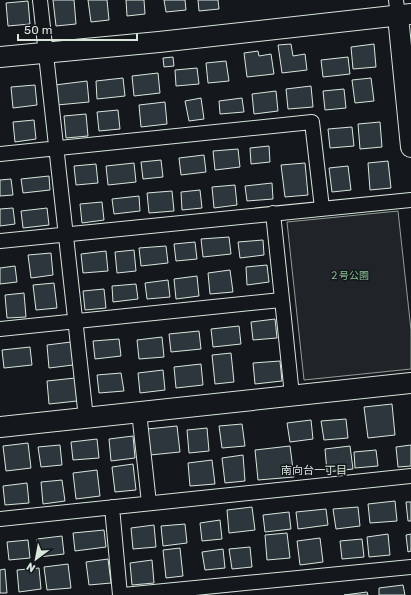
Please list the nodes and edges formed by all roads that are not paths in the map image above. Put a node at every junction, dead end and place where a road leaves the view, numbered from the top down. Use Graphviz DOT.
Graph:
graph roads {
  1 [pos="40,0"];
  2 [pos="402,10"];
  3 [pos="47,52"];
  4 [pos="0,57"];
  5 [pos="409,114"];
  6 [pos="411,147"];
  7 [pos="57,149"];
  8 [pos="0,154"];
  9 [pos="411,200"];
  10 [pos="322,208"];
  11 [pos="273,213"];
  12 [pos="65,235"];
  13 [pos="0,241"];
  14 [pos="281,300"];
  15 [pos="74,321"];
  16 [pos="0,328"];
  17 [pos="411,383"];
  18 [pos="292,395"];
  19 [pos="139,412"];
  20 [pos="86,418"];
  21 [pos="0,427"];
  22 [pos="411,476"];
  23 [pos="149,503"];
  24 [pos="112,507"];
  25 [pos="0,519"];
  26 [pos="411,567"];
  27 [pos="120,595"];
  28 [pos="124,595"];
  1 -- 3 [label="street"];
  2 -- 3 [label="street"];
  2 -- 5 [label="street"];
  3 -- 4 [label="street"];
  3 -- 7 [label="street"];
  5 -- 6 [label="street"];
  7 -- 8 [label="street"];
  7 -- 10 [label="street"];
  7 -- 12 [label="street"];
  9 -- 10 [label="street"];
  10 -- 11 [label="street"];
  11 -- 12 [label="street"];
  11 -- 14 [label="street"];
  12 -- 13 [label="street"];
  12 -- 15 [label="street"];
  14 -- 15 [label="street"];
  14 -- 18 [label="street"];
  15 -- 16 [label="street"];
  15 -- 20 [label="street"];
  17 -- 18 [label="street"];
  18 -- 19 [label="street"];
  19 -- 20 [label="street"];
  19 -- 23 [label="street"];
  20 -- 21 [label="street"];
  22 -- 23 [label="street"];
  23 -- 24 [label="street"];
  24 -- 25 [label="street"];
  24 -- 27 [label="street"];
  26 -- 28 [label="street"];
}
